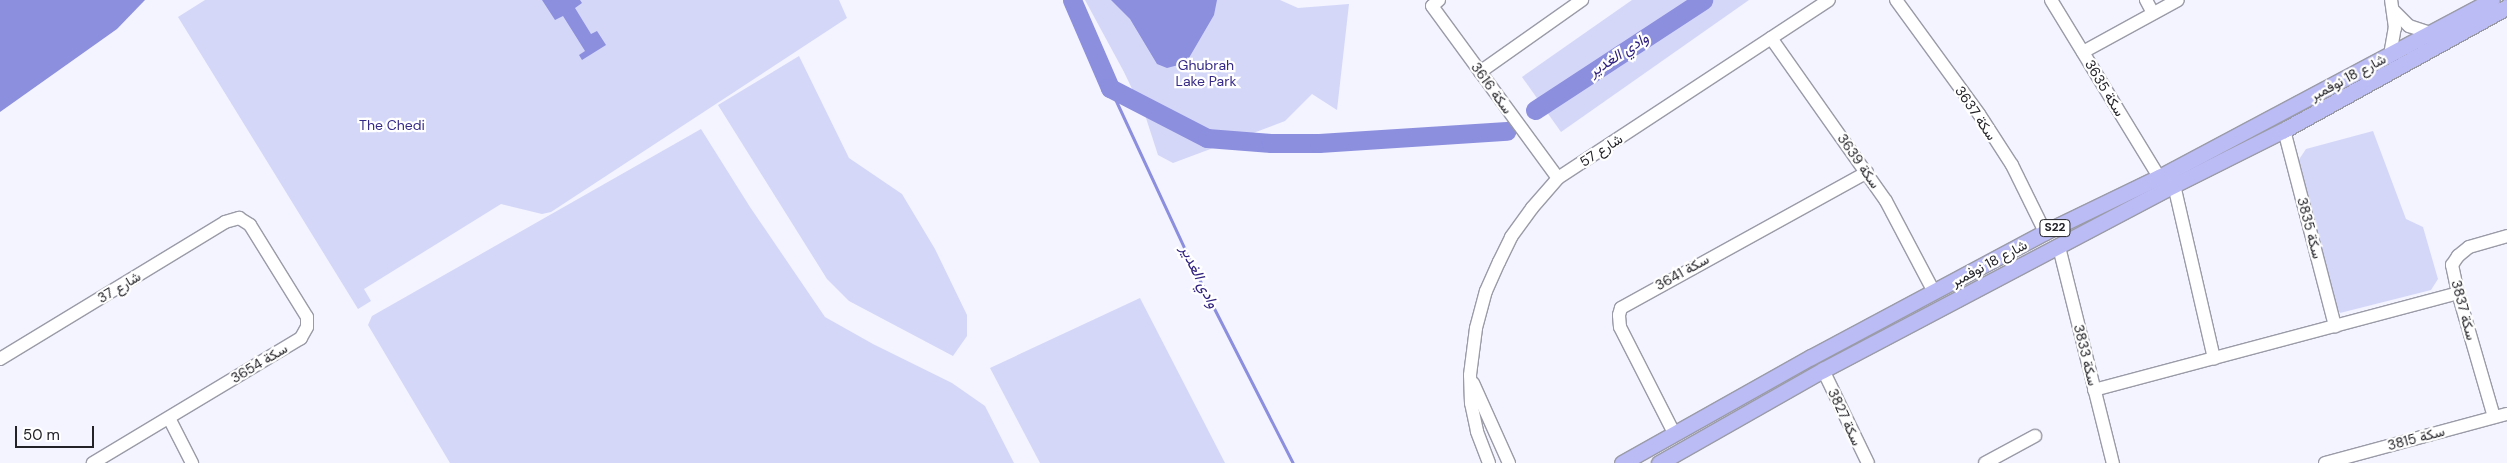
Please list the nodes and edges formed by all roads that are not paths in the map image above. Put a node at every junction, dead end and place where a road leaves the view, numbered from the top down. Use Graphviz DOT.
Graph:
graph roads {
  1 [pos="1439,0"];
  2 [pos="1582,0"];
  3 [pos="1829,0"];
  4 [pos="1896,0"];
  5 [pos="2052,0"];
  6 [pos="2146,0"];
  7 [pos="2178,0"];
  8 [pos="2492,0"];
  9 [pos="2392,5"];
  10 [pos="2507,7"];
  11 [pos="2153,14"];
  12 [pos="2431,33"];
  13 [pos="1771,38"];
  14 [pos="2083,52"];
  15 [pos="2390,55"];
  16 [pos="1480,72"];
  17 [pos="2284,130"];
  18 [pos="1867,172"];
  19 [pos="2159,177"];
  20 [pos="1558,178"];
  21 [pos="2174,185"];
  22 [pos="239,218"];
  23 [pos="2045,232"];
  24 [pos="2507,236"];
  25 [pos="2059,248"];
  26 [pos="1934,292"];
  27 [pos="2458,293"];
  28 [pos="2336,326"];
  29 [pos="2214,358"];
  30 [pos="0,359"];
  31 [pos="1824,370"];
  32 [pos="1470,375"];
  33 [pos="2094,390"];
  34 [pos="2507,414"];
  35 [pos="2494,417"];
  36 [pos="169,418"];
  37 [pos="1674,433"];
  38 [pos="2035,436"];
  39 [pos="1864,462"];
  40 [pos="93,463"];
  41 [pos="192,463"];
  42 [pos="1489,463"];
  43 [pos="1509,463"];
  44 [pos="1622,463"];
  45 [pos="1658,463"];
  46 [pos="1985,463"];
  47 [pos="2113,463"];
  48 [pos="2326,463"];
  1 -- 16 [label="street, سكة 3616"];
  2 -- 16 [label="street"];
  3 -- 13 [label="street, شارع 57"];
  4 -- 23 [label="street, سكة 3637"];
  5 -- 14 [label="street, سكة 3635"];
  6 -- 11 [label="street"];
  7 -- 11 [label="street"];
  8 -- 12 [label="main road, شارع 18 نوفمبر / S22"];
  9 -- 12 [label="street"];
  9 -- 15 [label="street"];
  10 -- 17 [label="main road, شارع 18 نوفمبر / S22"];
  11 -- 14 [label="street"];
  12 -- 15 [label="main road, شارع 18 نوفمبر / S22"];
  13 -- 18 [label="street, سكة 3639"];
  13 -- 20 [label="street, شارع 57"];
  14 -- 19 [label="street, سكة 3635"];
  15 -- 19 [label="main road, شارع 18 نوفمبر / S22"];
  16 -- 20 [label="street, سكة 3616"];
  17 -- 21 [label="main road, شارع 18 نوفمبر / S22"];
  17 -- 28 [label="street, سكة 3835"];
  18 -- 26 [label="street, سكة 3639"];
  18 -- 37 [label="street, سكة 3641"];
  19 -- 23 [label="main road, شارع 18 نوفمبر / S22"];
  20 -- 32 [label="street, شارع 57"];
  21 -- 25 [label="main road, شارع 18 نوفمبر / S22"];
  21 -- 29 [label="street"];
  22 -- 30 [label="street, شارع 37"];
  22 -- 36 [label="street, سكة 3654"];
  23 -- 26 [label="main road, شارع 18 نوفمبر / S22"];
  24 -- 27 [label="street, سكة 3837"];
  25 -- 31 [label="main road, شارع 18 نوفمبر / S22"];
  25 -- 33 [label="street, سكة 3833"];
  26 -- 37 [label="main road, شارع 18 نوفمبر / S22"];
  27 -- 28 [label="street"];
  27 -- 35 [label="street, سكة 3837"];
  28 -- 29 [label="street"];
  29 -- 33 [label="street"];
  31 -- 39 [label="street, سكة 3827"];
  31 -- 45 [label="main road, شارع 18 نوفمبر / S22"];
  32 -- 42 [label="street, شارع 57"];
  32 -- 43 [label="street"];
  33 -- 47 [label="street, سكة 3833"];
  34 -- 35 [label="street, سكة 3815"];
  35 -- 48 [label="street, سكة 3815"];
  36 -- 40 [label="street, سكة 3654"];
  36 -- 41 [label="street"];
  37 -- 44 [label="main road, شارع 18 نوفمبر / S22"];
  38 -- 46 [label="street"];
}
